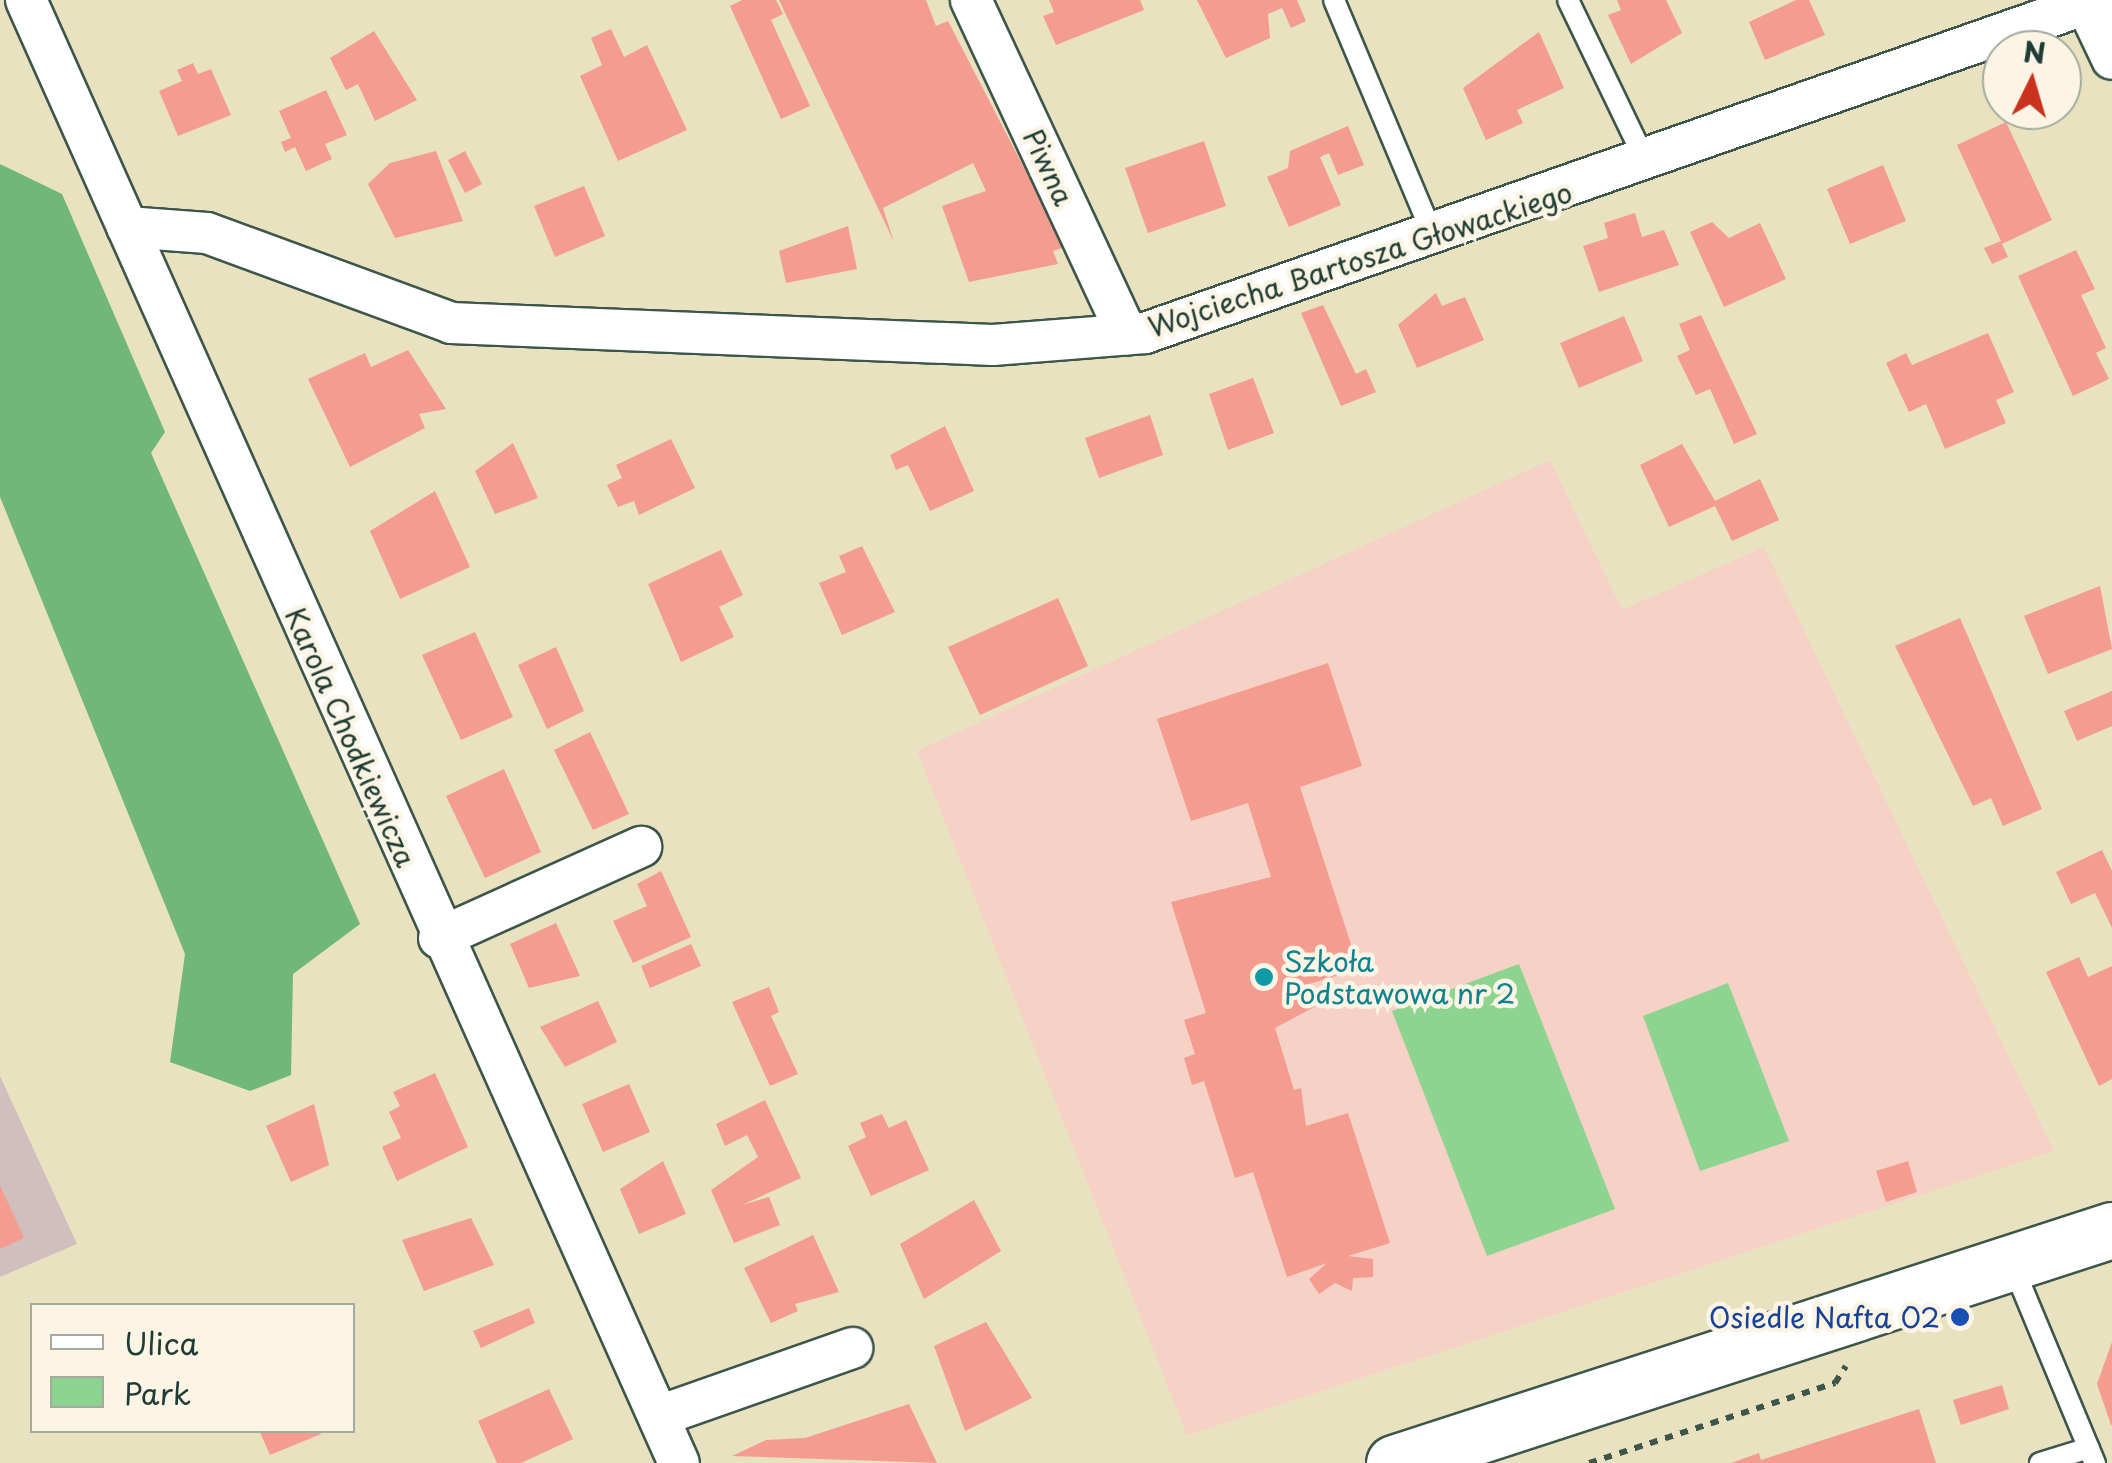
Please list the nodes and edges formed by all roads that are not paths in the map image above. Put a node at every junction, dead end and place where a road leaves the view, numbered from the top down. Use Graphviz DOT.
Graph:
graph roads {
  1 [pos="971,0"];
  2 [pos="1334,0"];
  3 [pos="1568,0"];
  4 [pos="2090,2"];
  5 [pos="27,6"];
  6 [pos="2112,58"];
  7 [pos="1646,162"];
  8 [pos="127,227"];
  9 [pos="1434,238"];
  10 [pos="1127,334"];
  11 [pos="641,847"];
  12 [pos="439,938"];
  13 [pos="2112,1230"];
  14 [pos="2011,1262"];
  15 [pos="852,1348"];
  16 [pos="659,1416"];
  17 [pos="1464,1452"];
  18 [pos="2092,1455"];
  19 [pos="679,1463"];
  20 [pos="1394,1463"];
  21 [pos="2040,1463"];
  1 -- 10 [label="street, Piwna"];
  2 -- 9 [label="lane"];
  3 -- 7 [label="lane"];
  4 -- 6 [label="street"];
  4 -- 7 [label="street, Wojciecha Bartosza Głowackiego"];
  5 -- 8 [label="street, Karola Chodkiewicza"];
  7 -- 9 [label="street, Wojciecha Bartosza Głowackiego"];
  8 -- 10 [label="street, Wojciecha Bartosza Głowackiego"];
  8 -- 12 [label="street, Karola Chodkiewicza"];
  9 -- 10 [label="street, Wojciecha Bartosza Głowackiego"];
  11 -- 12 [label="street"];
  12 -- 16 [label="street, Karola Chodkiewicza"];
  13 -- 14 [label="street"];
  14 -- 17 [label="street"];
  14 -- 18 [label="lane"];
  15 -- 16 [label="street"];
  16 -- 19 [label="street, Karola Chodkiewicza"];
  17 -- 20 [label="street"];
  18 -- 21 [label="lane"];
}
